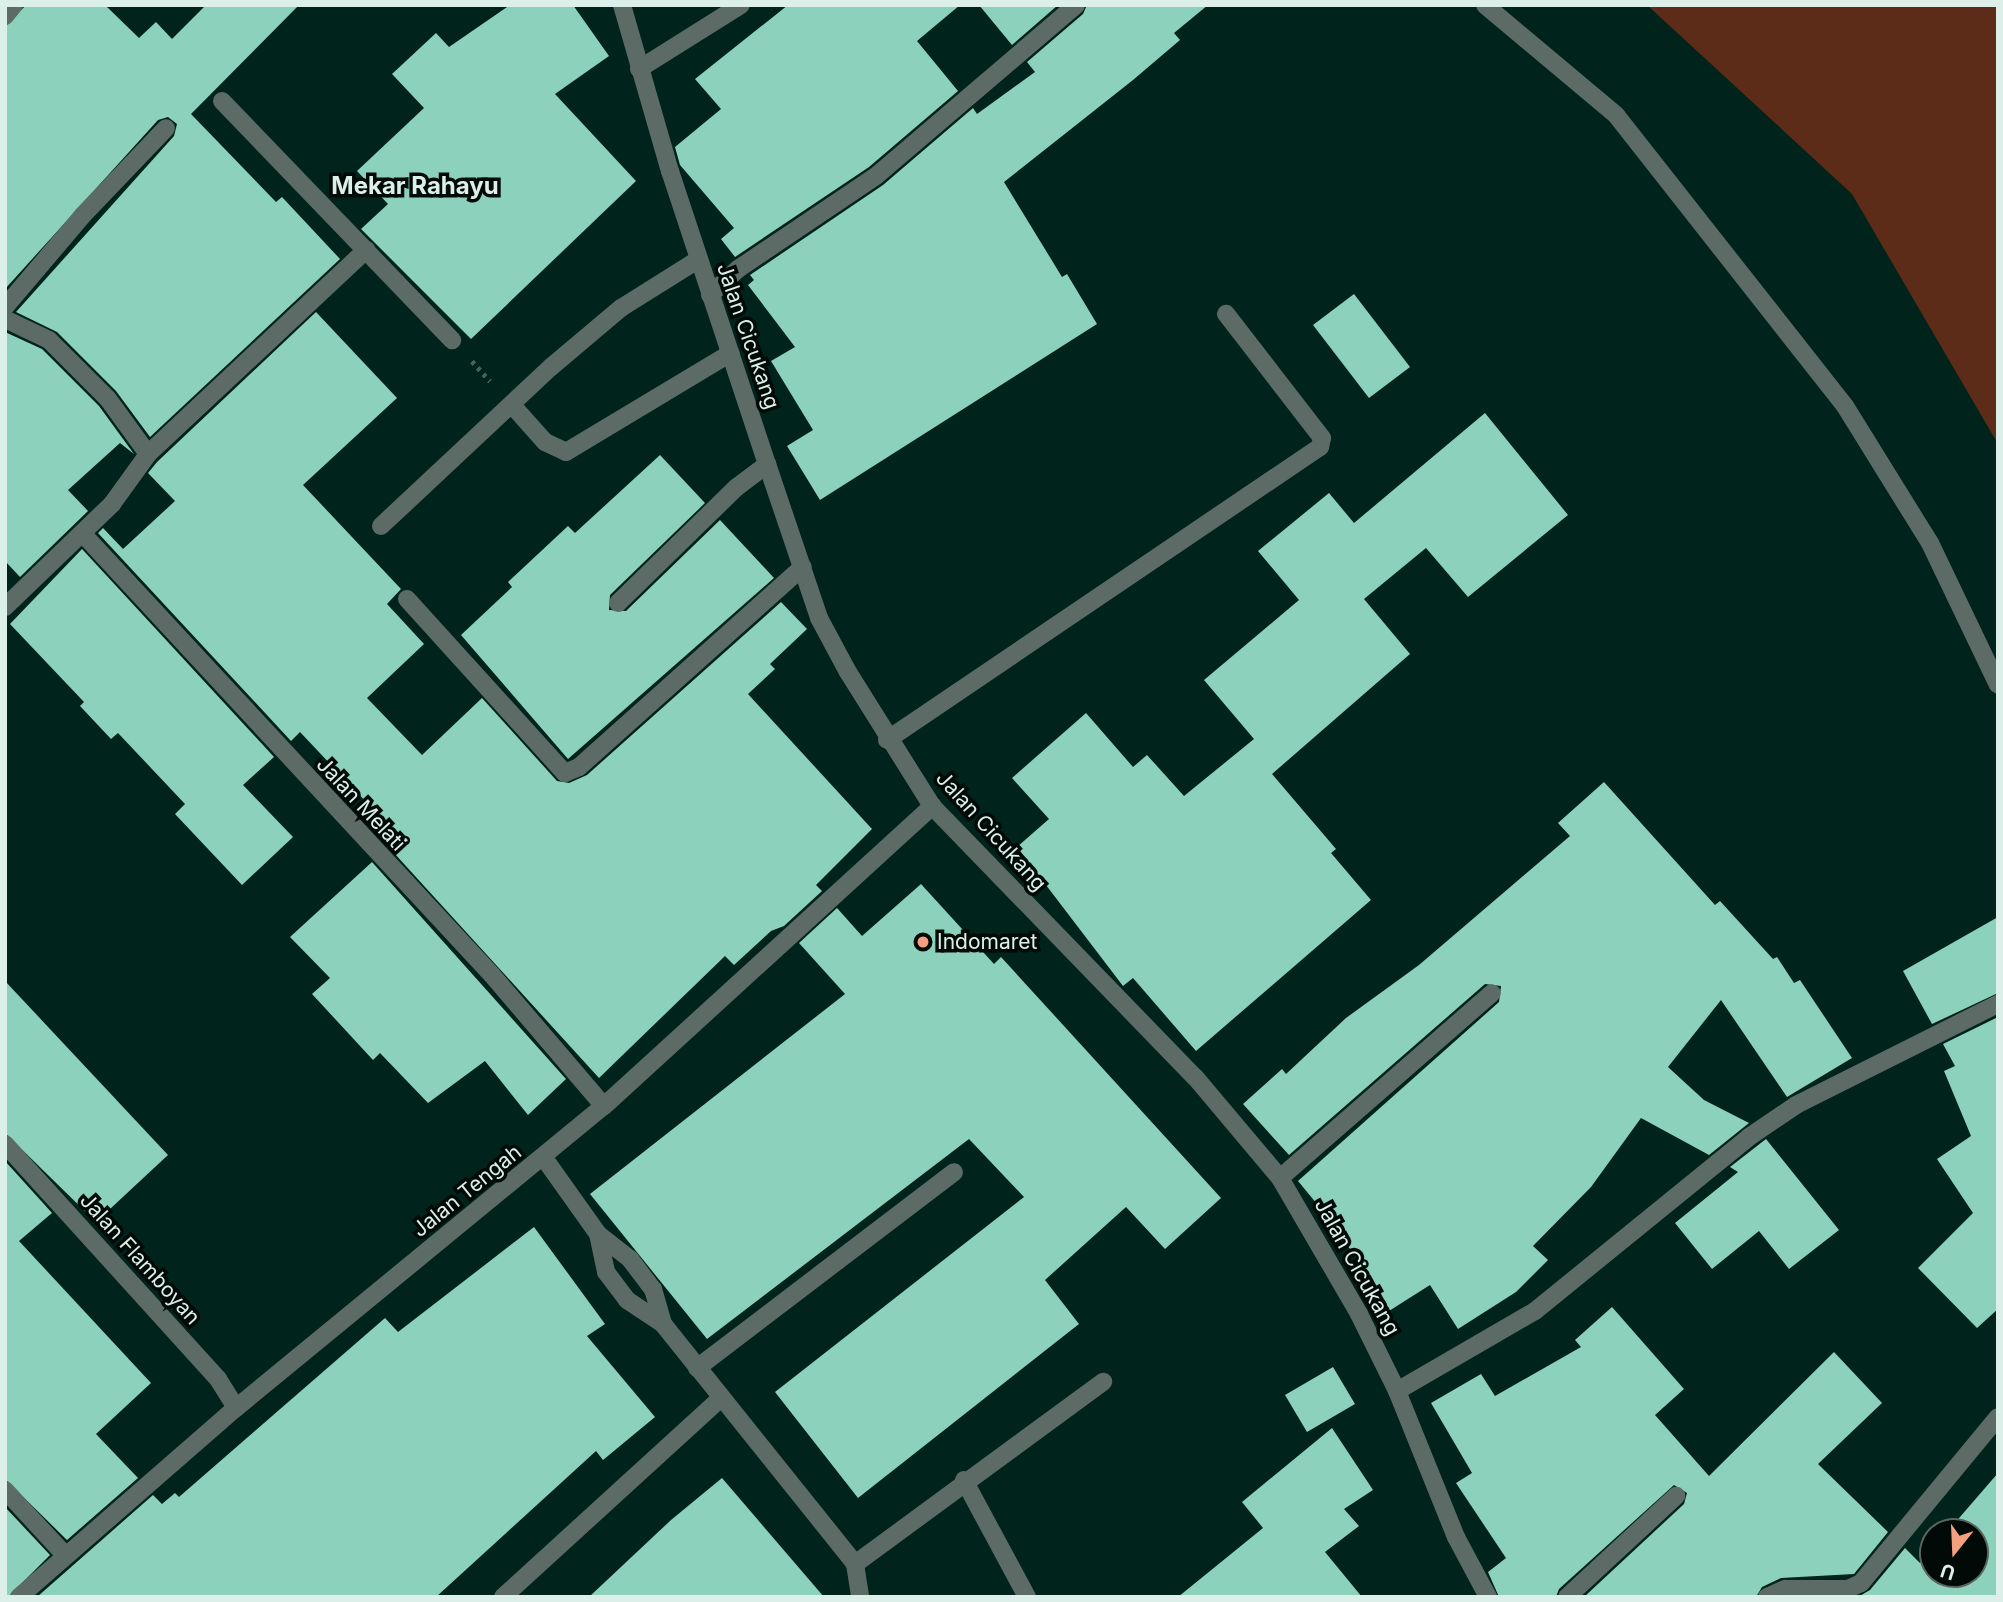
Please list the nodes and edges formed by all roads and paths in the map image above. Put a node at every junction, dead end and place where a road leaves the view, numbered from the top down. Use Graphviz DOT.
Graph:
graph roads {
  1 [pos="14,5"];
  2 [pos="622,5"];
  3 [pos="741,5"];
  4 [pos="1076,5"];
  5 [pos="1485,5"];
  6 [pos="5,16"];
  7 [pos="639,69"];
  8 [pos="222,101"];
  9 [pos="166,128"];
  10 [pos="366,250"];
  11 [pos="699,259"];
  12 [pos="710,295"];
  13 [pos="5,307"];
  14 [pos="1227,314"];
  15 [pos="5,319"];
  16 [pos="452,340"];
  17 [pos="730,353"];
  18 [pos="512,405"];
  19 [pos="148,454"];
  20 [pos="767,464"];
  21 [pos="381,526"];
  22 [pos="83,534"];
  23 [pos="803,567"];
  24 [pos="407,599"];
  25 [pos="618,603"];
  26 [pos="5,607"];
  27 [pos="1998,685"];
  28 [pos="887,740"];
  29 [pos="932,806"];
  30 [pos="1492,993"];
  31 [pos="1998,1004"];
  32 [pos="604,1106"];
  33 [pos="5,1144"];
  34 [pos="544,1158"];
  35 [pos="954,1172"];
  36 [pos="1280,1178"];
  37 [pos="598,1234"];
  38 [pos="663,1324"];
  39 [pos="697,1368"];
  40 [pos="1103,1382"];
  41 [pos="1397,1391"];
  42 [pos="721,1398"];
  43 [pos="236,1408"];
  44 [pos="1998,1417"];
  45 [pos="964,1480"];
  46 [pos="5,1490"];
  47 [pos="1676,1496"];
  48 [pos="65,1555"];
  49 [pos="855,1564"];
  50 [pos="19,1597"];
  51 [pos="503,1597"];
  52 [pos="860,1597"];
  53 [pos="1027,1597"];
  54 [pos="1488,1597"];
  55 [pos="1567,1597"];
  56 [pos="1767,1597"];
  1 -- 6 [label="street"];
  2 -- 7 [label="street, Jalan Cicukang"];
  3 -- 7 [label="street"];
  4 -- 12 [label="street"];
  5 -- 27 [label="street"];
  7 -- 11 [label="street, Jalan Cicukang"];
  8 -- 10 [label="street"];
  9 -- 13 [label="street"];
  10 -- 16 [label="street"];
  10 -- 19 [label="street"];
  11 -- 12 [label="street, Jalan Cicukang"];
  11 -- 18 [label="street"];
  12 -- 17 [label="street, Jalan Cicukang"];
  14 -- 28 [label="street"];
  15 -- 19 [label="street"];
  16 -- 18 [label="path"];
  17 -- 18 [label="street"];
  17 -- 20 [label="street, Jalan Cicukang"];
  18 -- 21 [label="street"];
  19 -- 22 [label="street"];
  20 -- 23 [label="street, Jalan Cicukang"];
  20 -- 25 [label="street"];
  22 -- 26 [label="street"];
  22 -- 32 [label="street, Jalan Melati"];
  23 -- 24 [label="street"];
  23 -- 28 [label="street, Jalan Cicukang"];
  28 -- 29 [label="street, Jalan Cicukang"];
  29 -- 32 [label="street, Jalan Tengah"];
  29 -- 36 [label="street, Jalan Cicukang"];
  30 -- 36 [label="street"];
  31 -- 41 [label="street"];
  32 -- 34 [label="street, Jalan Tengah"];
  33 -- 43 [label="street, Jalan Flamboyan"];
  34 -- 37 [label="street"];
  34 -- 43 [label="street, Jalan Tengah"];
  35 -- 39 [label="street"];
  36 -- 41 [label="street, Jalan Cicukang"];
  37 -- 38 [label="street"];
  37 -- 38 [label="street"];
  38 -- 39 [label="street"];
  39 -- 42 [label="street"];
  40 -- 45 [label="street"];
  41 -- 54 [label="street, Jalan Cicukang"];
  42 -- 49 [label="street"];
  42 -- 51 [label="street"];
  43 -- 48 [label="street, Jalan Tengah"];
  44 -- 56 [label="street"];
  45 -- 49 [label="street"];
  45 -- 53 [label="street"];
  46 -- 48 [label="street"];
  47 -- 55 [label="street"];
  48 -- 50 [label="street, Jalan Tengah"];
  49 -- 52 [label="street"];
}
